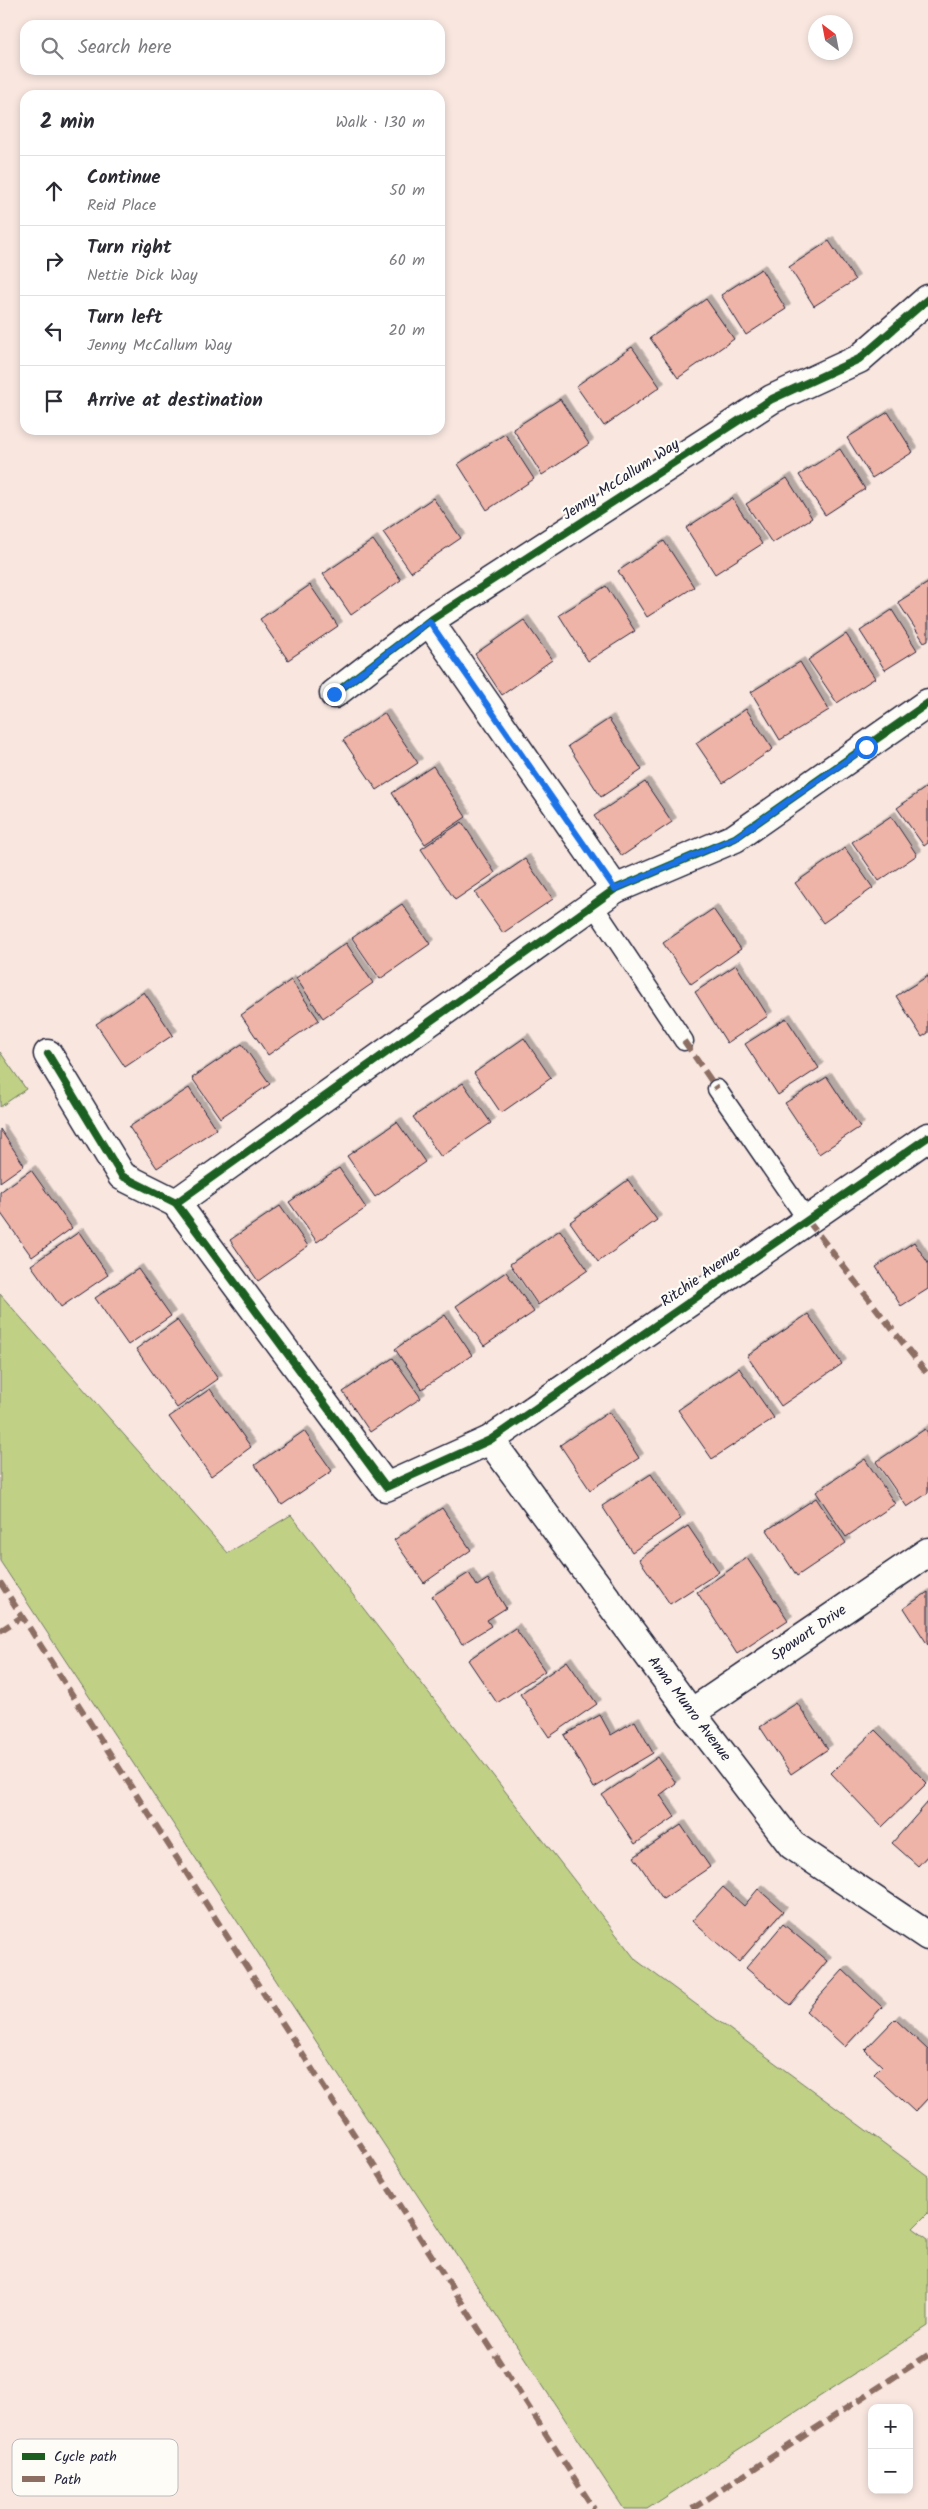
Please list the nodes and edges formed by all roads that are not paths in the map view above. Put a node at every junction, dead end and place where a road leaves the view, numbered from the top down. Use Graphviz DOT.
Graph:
graph roads {
  1 [pos="928,300"];
  2 [pos="429,621"];
  3 [pos="334,694"];
  4 [pos="928,703"];
  5 [pos="615,889"];
  6 [pos="593,905"];
  7 [pos="684,1042"];
  8 [pos="48,1054"];
  9 [pos="717,1090"];
  10 [pos="928,1136"];
  11 [pos="176,1203"];
  12 [pos="808,1220"];
  13 [pos="490,1440"];
  14 [pos="928,1552"];
  15 [pos="691,1714"];
  16 [pos="928,1936"];
  1 -- 2 [label="street, Jenny McCallum Way"];
  2 -- 3 [label="street, Jenny McCallum Way"];
  2 -- 5 [label="street"];
  4 -- 5 [label="street"];
  5 -- 6 [label="street"];
  6 -- 7 [label="lane"];
  6 -- 11 [label="street"];
  8 -- 11 [label="street"];
  9 -- 12 [label="lane"];
  10 -- 12 [label="street, Ritchie Avenue"];
  11 -- 13 [label="street, Ritchie Avenue"];
  12 -- 13 [label="street, Ritchie Avenue"];
  13 -- 15 [label="street, Anna Munro Avenue"];
  14 -- 15 [label="street, Spowart Drive"];
  15 -- 16 [label="street, Anna Munro Avenue"];
}
